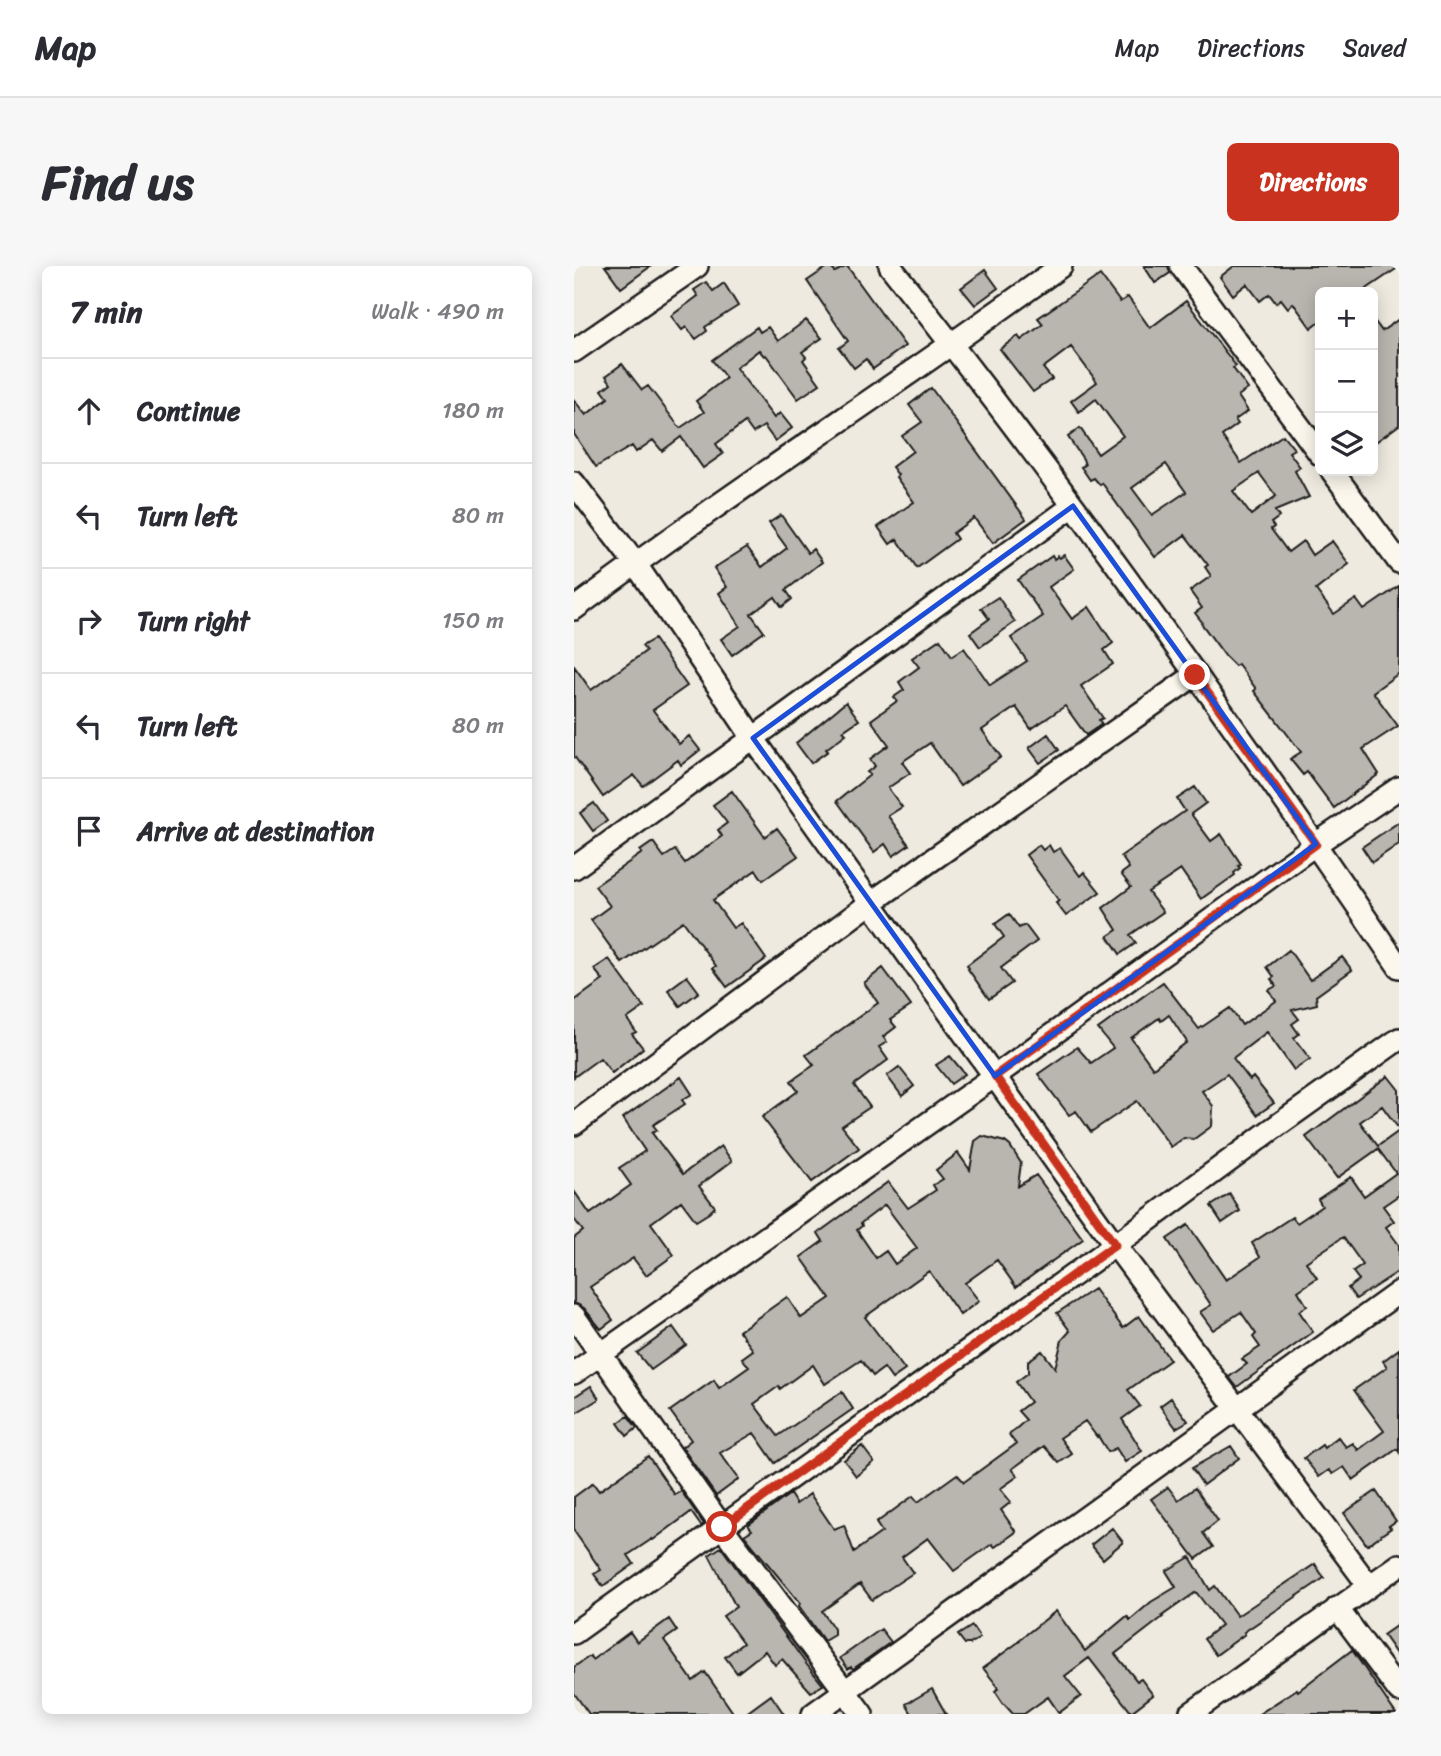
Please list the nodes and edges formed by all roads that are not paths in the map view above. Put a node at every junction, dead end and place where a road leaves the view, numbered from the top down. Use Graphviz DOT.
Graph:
graph roads {
  1 [pos="696,266"];
  2 [pos="890,266"];
  3 [pos="1061,266"];
  4 [pos="1181,266"];
  5 [pos="953,345"];
  6 [pos="574,351"];
  7 [pos="1315,447"];
  8 [pos="1336,476"];
  9 [pos="574,483"];
  10 [pos="1073,506"];
  11 [pos="1399,562"];
  12 [pos="635,563"];
  13 [pos="574,609"];
  14 [pos="1195,675"];
  15 [pos="753,738"];
  16 [pos="1399,788"];
  17 [pos="1316,844"];
  18 [pos="574,868"];
  19 [pos="872,902"];
  20 [pos="1399,967"];
  21 [pos="1399,1039"];
  22 [pos="995,1076"];
  23 [pos="574,1124"];
  24 [pos="1115,1245"];
  25 [pos="1399,1292"];
  26 [pos="574,1316"];
  27 [pos="601,1354"];
  28 [pos="574,1373"];
  29 [pos="1237,1410"];
  30 [pos="722,1527"];
  31 [pos="1399,1565"];
  32 [pos="1369,1586"];
  33 [pos="1338,1608"];
  34 [pos="574,1633"];
  35 [pos="846,1690"];
  36 [pos="1399,1691"];
  37 [pos="813,1714"];
  38 [pos="862,1714"];
  39 [pos="1190,1714"];
  1 -- 6 [label="street"];
  2 -- 5 [label="street"];
  3 -- 5 [label="street"];
  4 -- 7 [label="street"];
  5 -- 10 [label="street"];
  5 -- 12 [label="street"];
  8 -- 11 [label="street"];
  9 -- 12 [label="street"];
  10 -- 14 [label="street"];
  10 -- 15 [label="street"];
  12 -- 13 [label="street"];
  12 -- 15 [label="street"];
  14 -- 17 [label="street"];
  14 -- 19 [label="street"];
  15 -- 18 [label="street"];
  15 -- 19 [label="street"];
  16 -- 17 [label="street"];
  17 -- 20 [label="street"];
  17 -- 22 [label="street"];
  19 -- 22 [label="street"];
  19 -- 23 [label="street"];
  21 -- 24 [label="street"];
  22 -- 24 [label="street"];
  22 -- 27 [label="street"];
  24 -- 29 [label="street"];
  24 -- 30 [label="street"];
  25 -- 29 [label="street"];
  26 -- 27 [label="street"];
  27 -- 28 [label="street"];
  27 -- 30 [label="street"];
  29 -- 32 [label="street"];
  29 -- 35 [label="street"];
  30 -- 34 [label="street"];
  30 -- 35 [label="street"];
  31 -- 32 [label="street"];
  32 -- 33 [label="street"];
  33 -- 36 [label="street"];
  33 -- 39 [label="street"];
  35 -- 37 [label="street"];
  35 -- 38 [label="street"];
}
